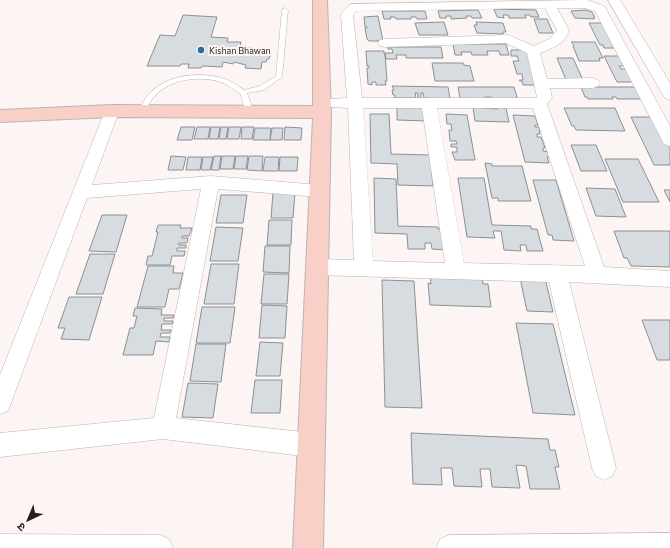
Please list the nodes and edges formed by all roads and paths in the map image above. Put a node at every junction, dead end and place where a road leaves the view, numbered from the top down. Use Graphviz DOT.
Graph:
graph roads {
  1 [pos="320,0"];
  2 [pos="614,0"];
  3 [pos="549,5"];
  4 [pos="285,10"];
  5 [pos="385,43"];
  6 [pos="533,51"];
  7 [pos="593,83"];
  8 [pos="541,84"];
  9 [pos="670,95"];
  10 [pos="246,101"];
  11 [pos="355,103"];
  12 [pos="429,103"];
  13 [pos="539,103"];
  14 [pos="146,104"];
  15 [pos="322,107"];
  16 [pos="112,111"];
  17 [pos="0,116"];
  18 [pos="670,140"];
  19 [pos="211,182"];
  20 [pos="319,191"];
  21 [pos="80,192"];
  22 [pos="316,266"];
  23 [pos="364,268"];
  24 [pos="456,271"];
  25 [pos="558,274"];
  26 [pos="597,275"];
  27 [pos="670,280"];
  28 [pos="0,403"];
  29 [pos="163,428"];
  30 [pos="0,445"];
  31 [pos="311,445"];
  32 [pos="604,468"];
  33 [pos="0,546"];
  34 [pos="670,546"];
  35 [pos="160,548"];
  36 [pos="308,548"];
  37 [pos="449,548"];
  1 -- 15 [label="street"];
  2 -- 9 [label="street"];
  3 -- 6 [label="street"];
  3 -- 11 [label="street"];
  3 -- 18 [label="street"];
  4 -- 10 [label="lane"];
  5 -- 6 [label="street"];
  6 -- 8 [label="street"];
  7 -- 8 [label="street"];
  8 -- 13 [label="street"];
  10 -- 14 [label="street"];
  10 -- 14 [label="lane"];
  10 -- 15 [label="street"];
  11 -- 12 [label="street"];
  11 -- 15 [label="street"];
  11 -- 23 [label="street"];
  12 -- 13 [label="street"];
  12 -- 24 [label="street"];
  13 -- 26 [label="street"];
  14 -- 16 [label="street"];
  15 -- 20 [label="street"];
  16 -- 17 [label="street"];
  16 -- 21 [label="street"];
  19 -- 20 [label="street"];
  19 -- 21 [label="street"];
  19 -- 29 [label="street"];
  20 -- 22 [label="street"];
  21 -- 28 [label="street"];
  22 -- 23 [label="street"];
  22 -- 31 [label="street"];
  23 -- 24 [label="street"];
  24 -- 25 [label="street"];
  25 -- 26 [label="street"];
  25 -- 32 [label="street"];
  26 -- 27 [label="street"];
  29 -- 30 [label="street"];
  29 -- 31 [label="street"];
  31 -- 36 [label="street"];
  33 -- 35 [label="street"];
  34 -- 37 [label="street"];
}
